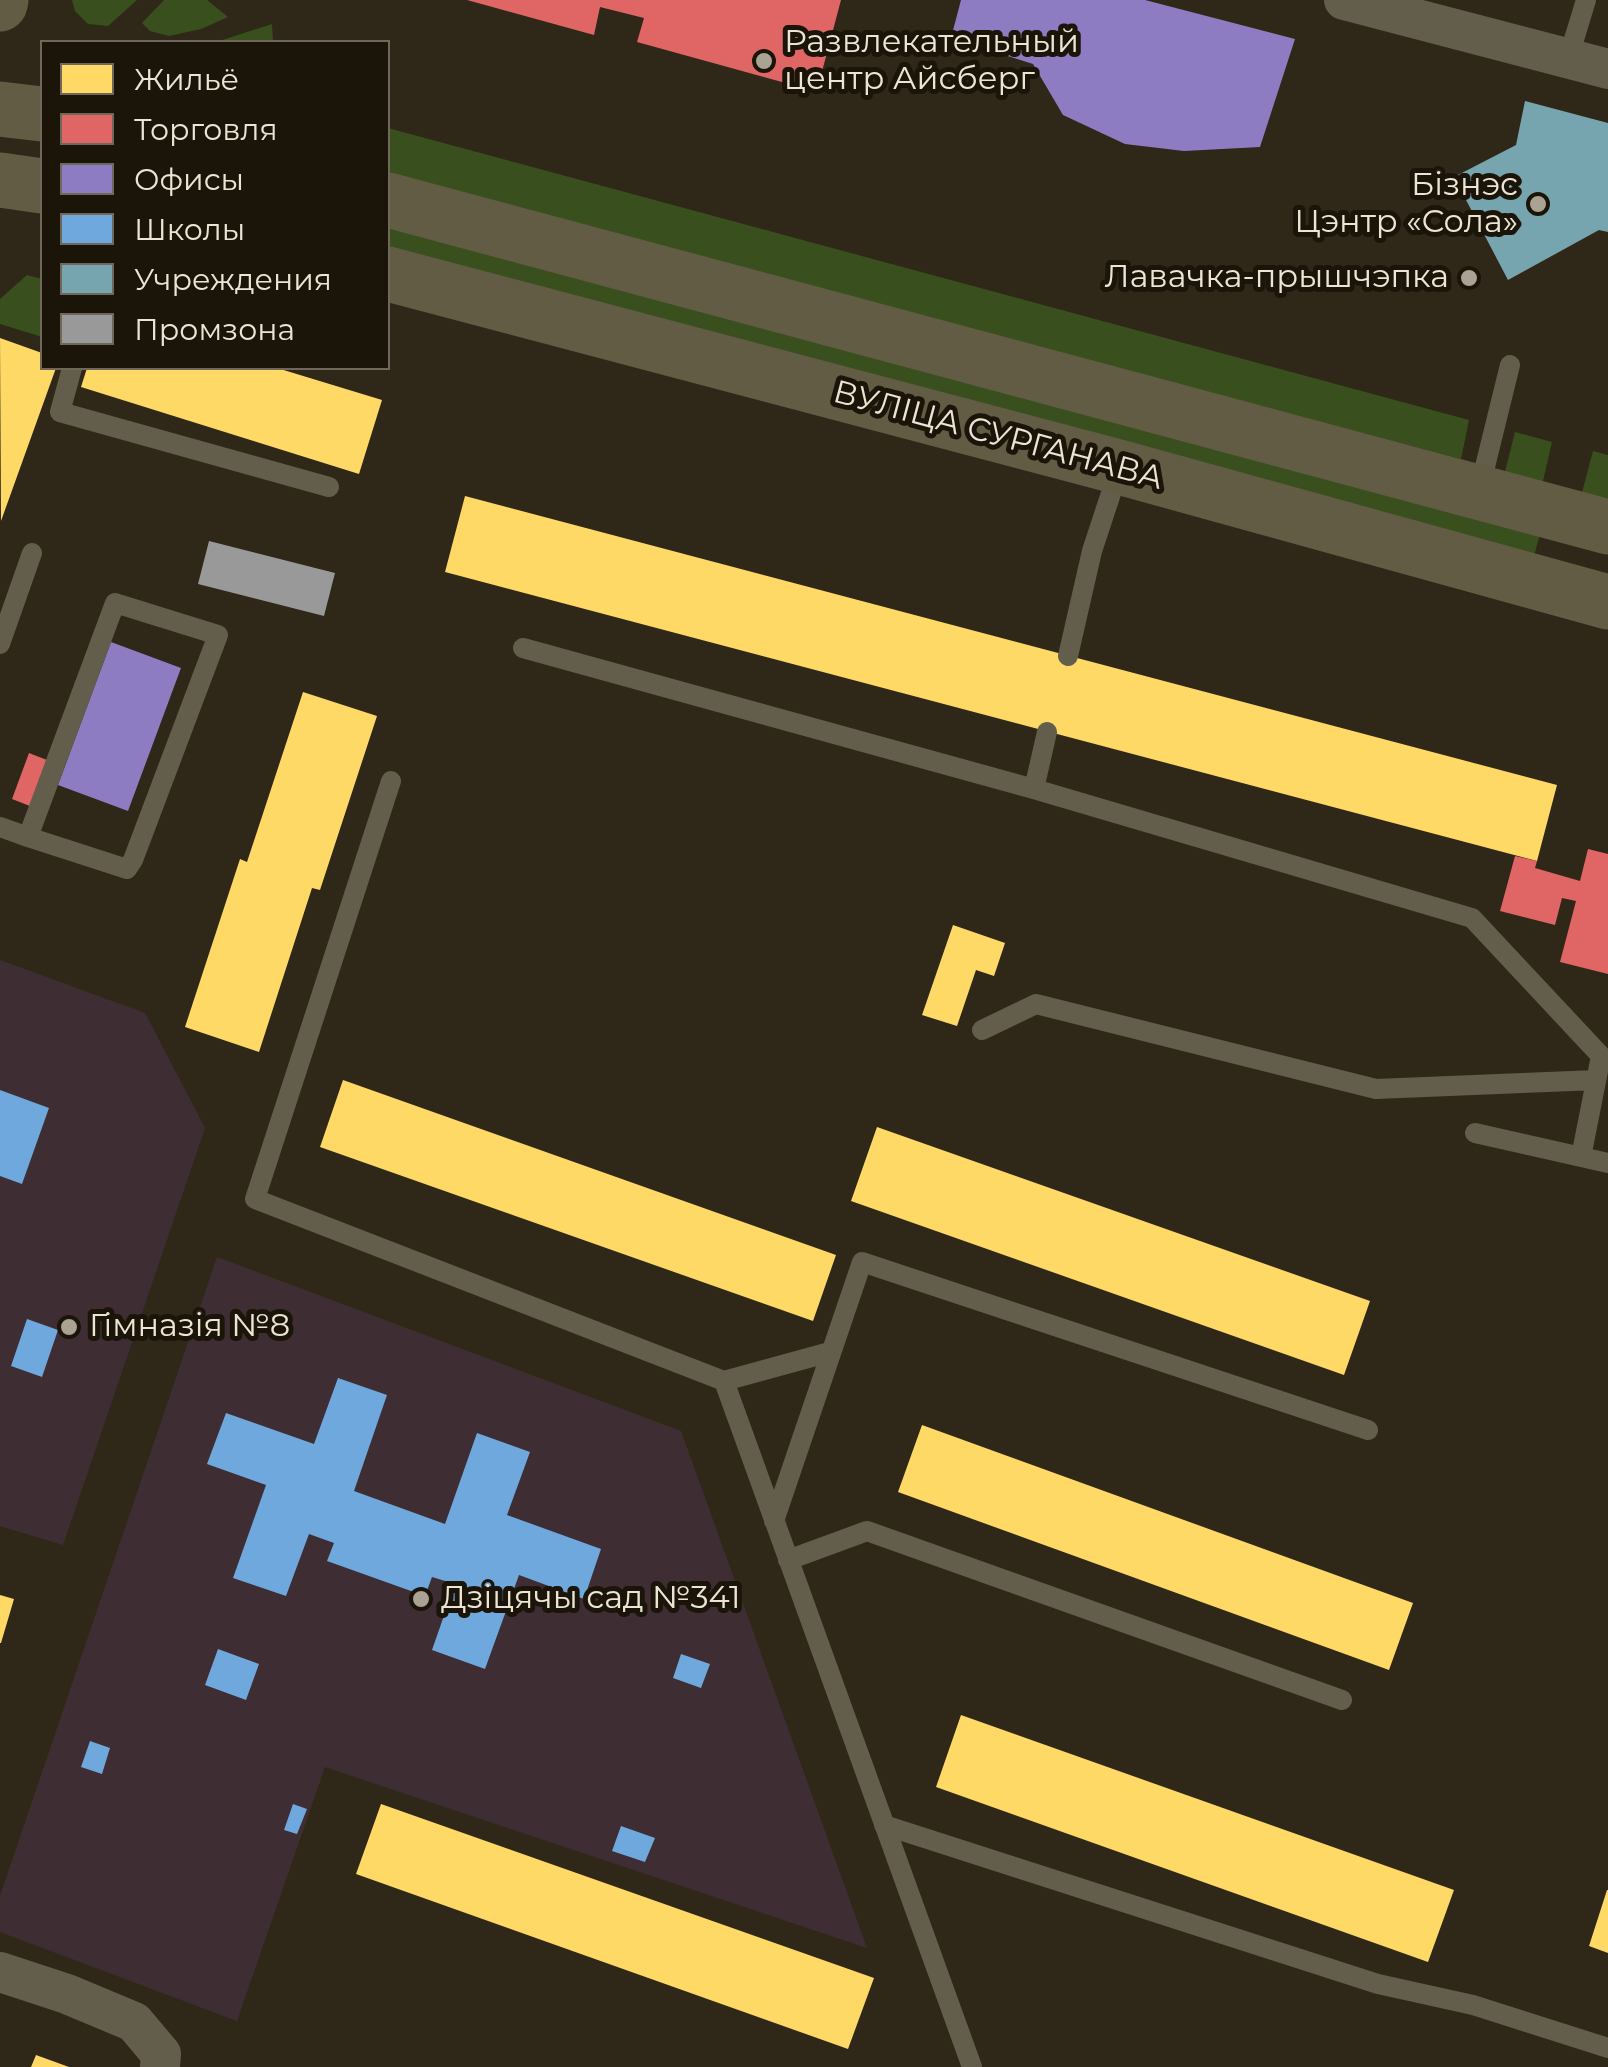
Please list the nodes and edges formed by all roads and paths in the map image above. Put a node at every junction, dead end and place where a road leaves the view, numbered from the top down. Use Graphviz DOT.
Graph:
graph roads {
  1 [pos="1347,0"];
  2 [pos="1586,0"];
  3 [pos="1568,59"];
  4 [pos="1608,70"];
  5 [pos="0,109"];
  6 [pos="40,114"];
  7 [pos="0,180"];
  8 [pos="40,186"];
  9 [pos="390,201"];
  10 [pos="390,275"];
  11 [pos="1510,365"];
  12 [pos="71,370"];
  13 [pos="1120,467"];
  14 [pos="329,487"];
  15 [pos="1479,492"];
  16 [pos="1608,528"];
  17 [pos="32,554"];
  18 [pos="1608,602"];
  19 [pos="0,644"];
  20 [pos="523,648"];
  21 [pos="1068,656"];
  22 [pos="1048,732"];
  23 [pos="391,780"];
  24 [pos="1034,790"];
  25 [pos="0,827"];
  26 [pos="28,837"];
  27 [pos="982,1030"];
  28 [pos="1596,1080"];
  29 [pos="1476,1134"];
  30 [pos="1581,1156"];
  31 [pos="1608,1163"];
  32 [pos="830,1352"];
  33 [pos="724,1381"];
  34 [pos="1368,1430"];
  35 [pos="774,1521"];
  36 [pos="788,1560"];
  37 [pos="1342,1700"];
  38 [pos="884,1826"];
  39 [pos="0,1972"];
  40 [pos="1608,2048"];
  41 [pos="160,2067"];
  42 [pos="972,2067"];
  1 -- 3 [label="street"];
  2 -- 3 [label="lane"];
  3 -- 4 [label="street"];
  5 -- 6 [label="main road"];
  7 -- 8 [label="main road"];
  9 -- 15 [label="main road"];
  10 -- 13 [label="main road, ВУЛІЦА СУРГАНАВА"];
  11 -- 15 [label="lane"];
  12 -- 14 [label="lane"];
  13 -- 18 [label="main road, ВУЛІЦА СУРГАНАВА"];
  13 -- 21 [label="lane"];
  15 -- 16 [label="main road"];
  17 -- 19 [label="lane"];
  20 -- 24 [label="lane"];
  22 -- 24 [label="lane"];
  23 -- 33 [label="lane"];
  24 -- 28 [label="lane"];
  25 -- 26 [label="lane"];
  26 -- 26 [label="lane"];
  27 -- 28 [label="lane"];
  28 -- 30 [label="lane"];
  29 -- 30 [label="lane"];
  30 -- 31 [label="lane"];
  32 -- 33 [label="lane"];
  32 -- 34 [label="lane"];
  32 -- 35 [label="lane"];
  33 -- 35 [label="lane"];
  35 -- 36 [label="lane"];
  36 -- 37 [label="lane"];
  36 -- 38 [label="lane"];
  38 -- 40 [label="lane"];
  38 -- 42 [label="lane"];
  39 -- 41 [label="street"];
}
